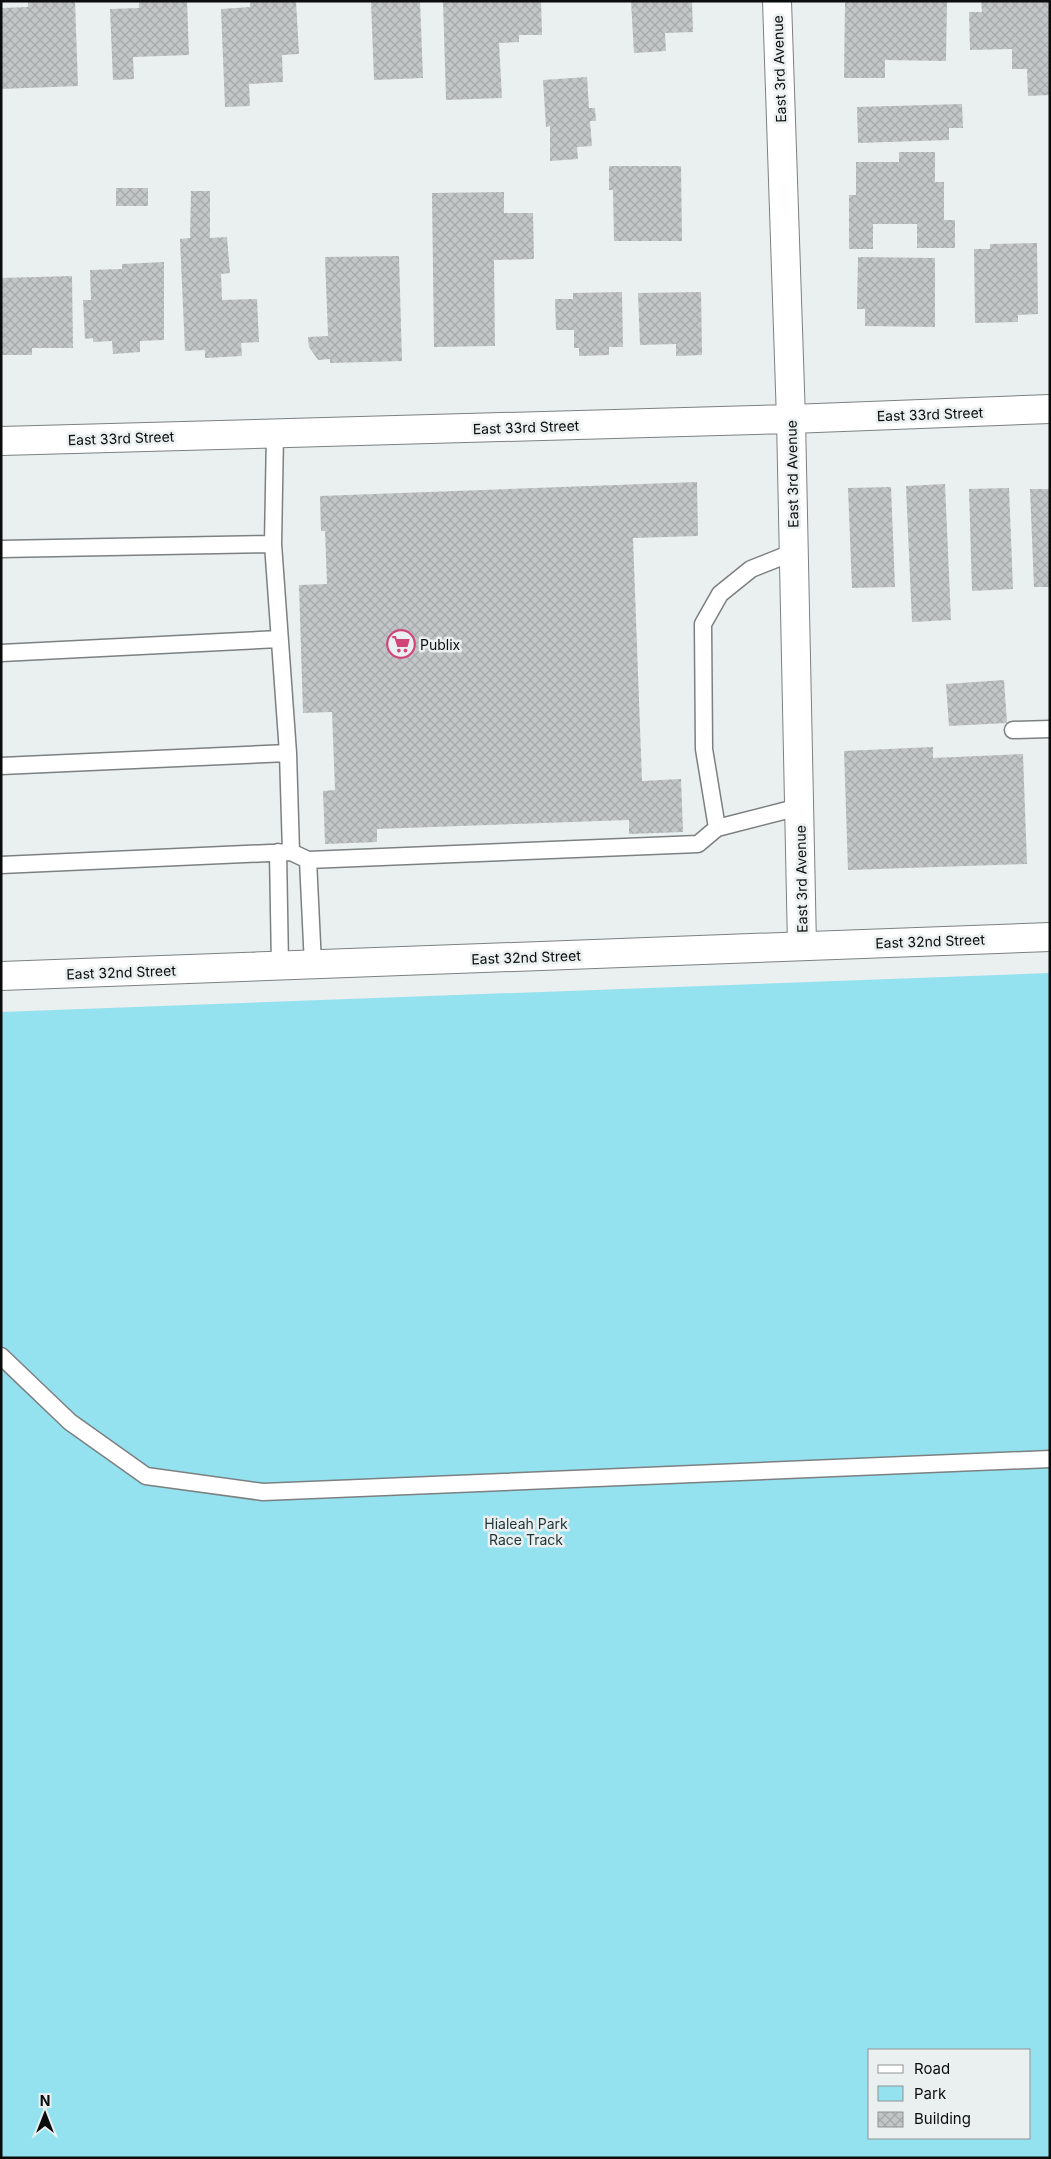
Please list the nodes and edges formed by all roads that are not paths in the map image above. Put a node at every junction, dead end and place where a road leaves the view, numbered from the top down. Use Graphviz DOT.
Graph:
graph roads {
  1 [pos="777,1"];
  2 [pos="1050,409"];
  3 [pos="791,420"];
  4 [pos="275,434"];
  5 [pos="1,442"];
  6 [pos="273,544"];
  7 [pos="1,549"];
  8 [pos="794,552"];
  9 [pos="279,639"];
  10 [pos="1,653"];
  11 [pos="1050,729"];
  12 [pos="1013,730"];
  13 [pos="288,753"];
  14 [pos="1,766"];
  15 [pos="799,807"];
  16 [pos="717,828"];
  17 [pos="284,852"];
  18 [pos="308,860"];
  19 [pos="1,865"];
  20 [pos="1050,937"];
  21 [pos="802,946"];
  22 [pos="313,965"];
  23 [pos="280,966"];
  24 [pos="1,976"];
  25 [pos="1,1356"];
  26 [pos="1050,1459"];
  1 -- 3 [label="street, East 3rd Avenue"];
  2 -- 3 [label="street, East 33rd Street"];
  3 -- 4 [label="street, East 33rd Street"];
  3 -- 8 [label="street, East 3rd Avenue"];
  4 -- 5 [label="street, East 33rd Street"];
  4 -- 6 [label="lane"];
  6 -- 7 [label="lane"];
  6 -- 9 [label="lane"];
  8 -- 15 [label="street, East 3rd Avenue"];
  8 -- 16 [label="lane"];
  9 -- 10 [label="lane"];
  9 -- 13 [label="lane"];
  11 -- 12 [label="lane"];
  13 -- 14 [label="lane"];
  13 -- 17 [label="lane"];
  15 -- 16 [label="lane"];
  15 -- 21 [label="street, East 3rd Avenue"];
  16 -- 18 [label="lane"];
  17 -- 18 [label="lane"];
  17 -- 19 [label="lane"];
  17 -- 23 [label="lane"];
  18 -- 22 [label="lane"];
  20 -- 21 [label="street, East 32nd Street"];
  21 -- 22 [label="street, East 32nd Street"];
  22 -- 23 [label="street, East 32nd Street"];
  23 -- 24 [label="street, East 32nd Street"];
  25 -- 26 [label="lane"];
}
